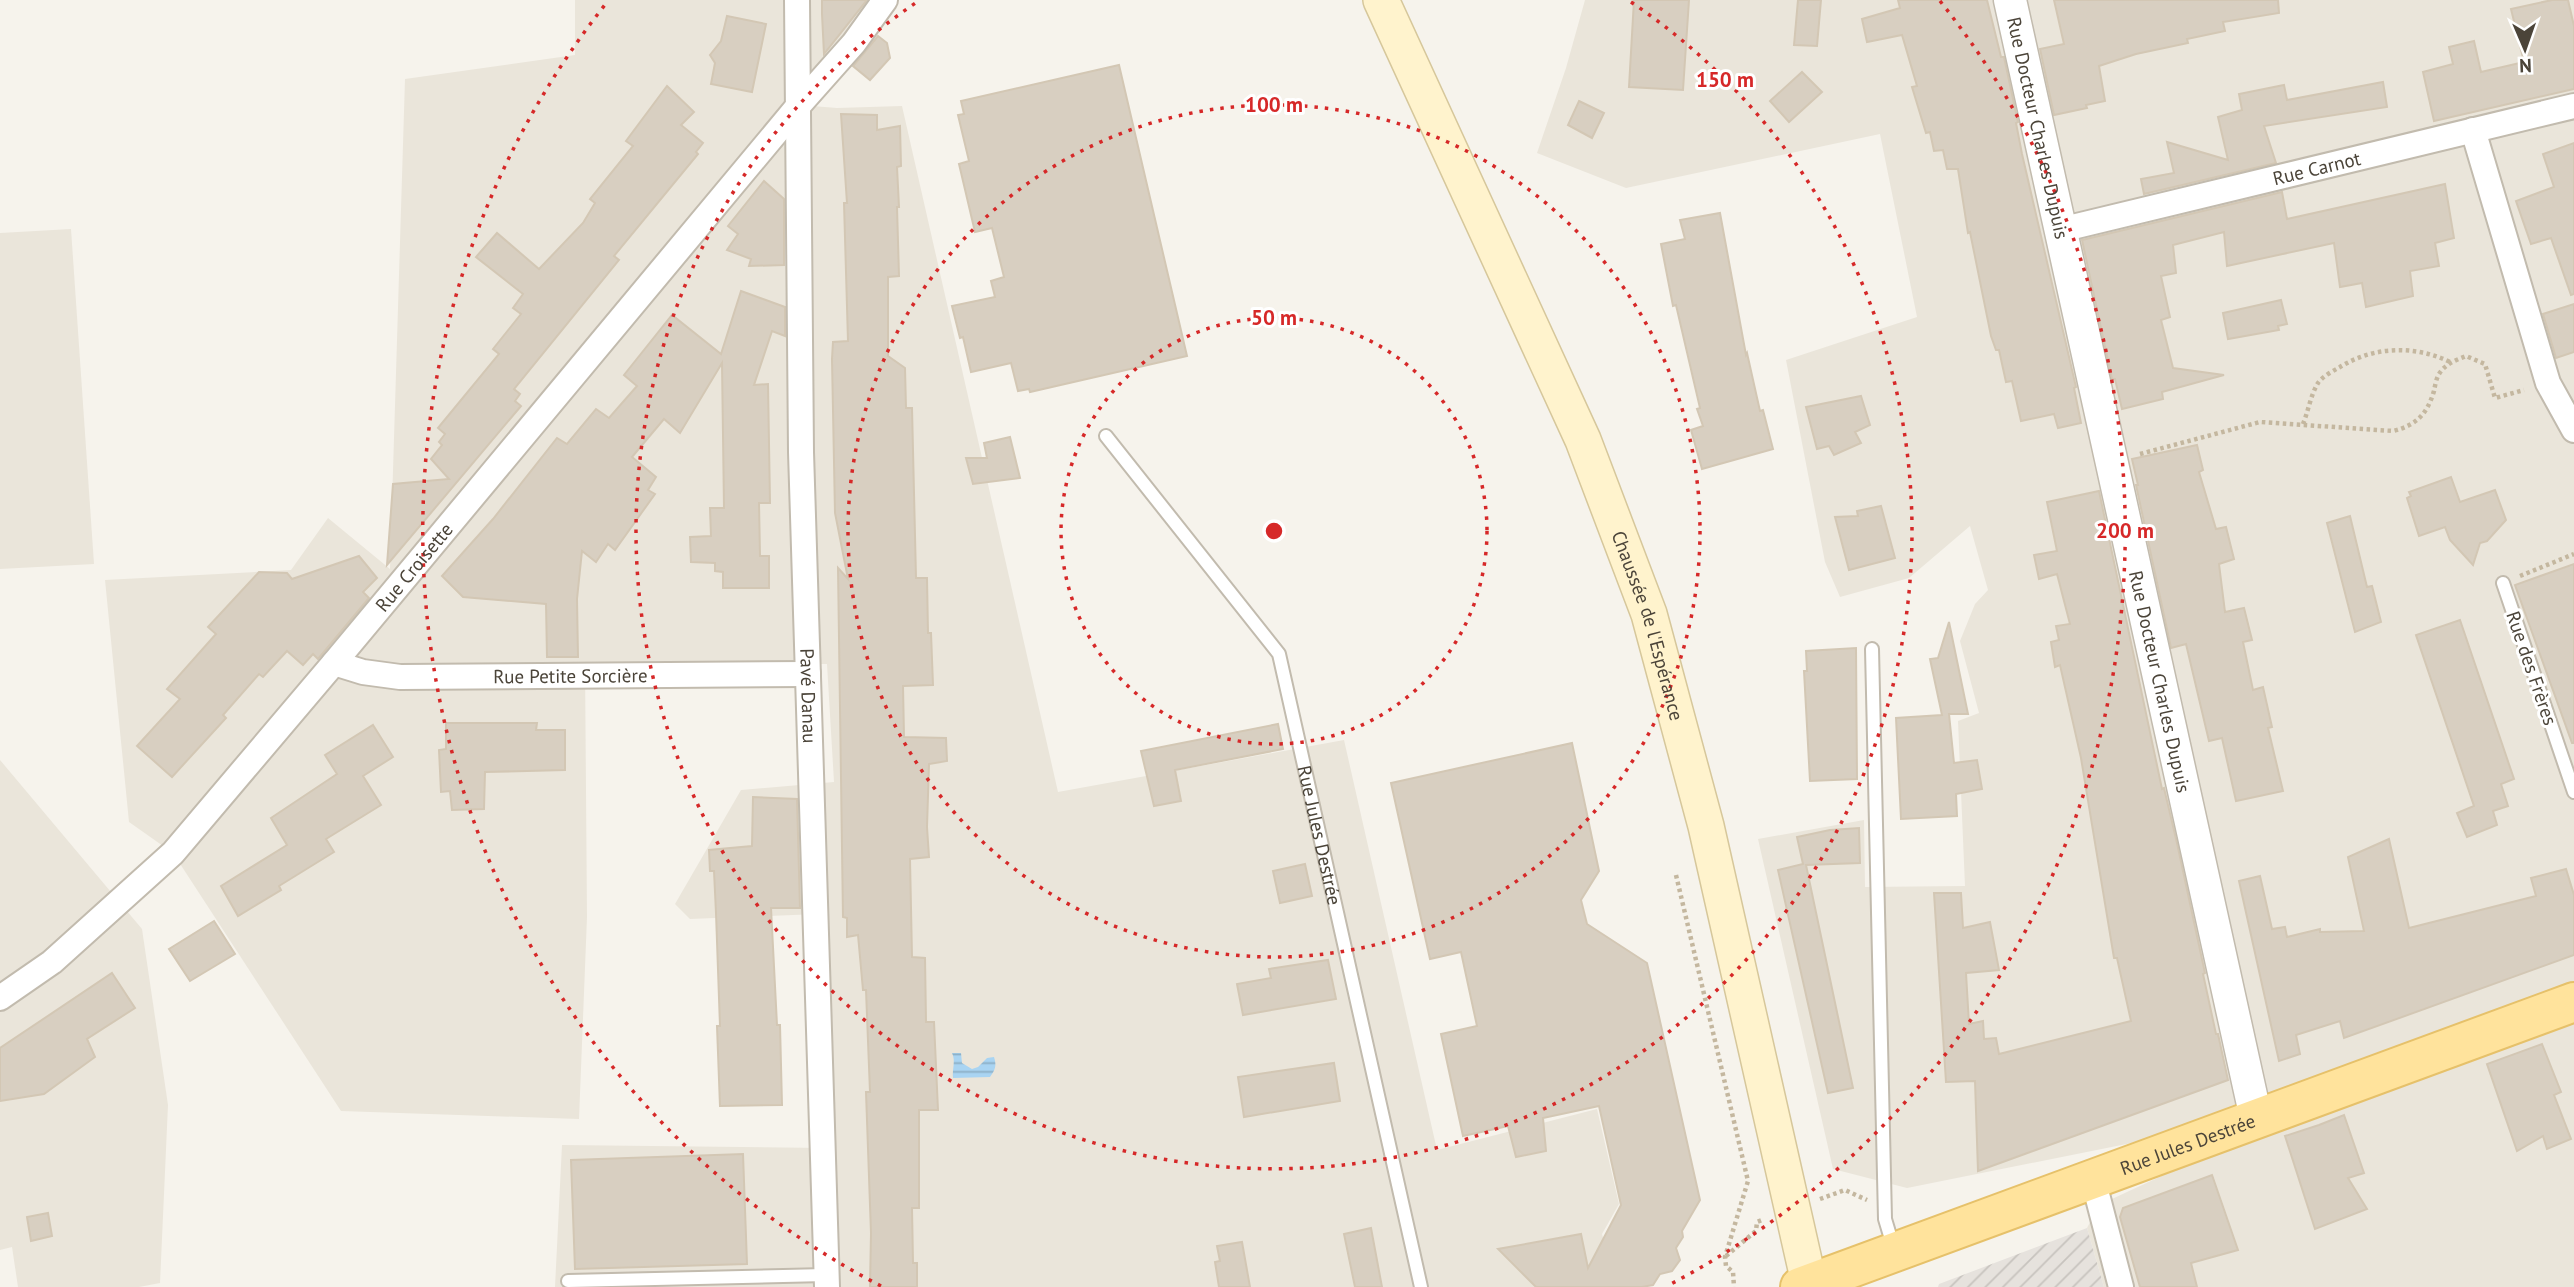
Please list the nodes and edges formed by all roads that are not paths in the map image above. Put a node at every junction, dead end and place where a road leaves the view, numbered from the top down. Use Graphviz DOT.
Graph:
graph roads {
  1 [pos="797,0"];
  2 [pos="886,0"];
  3 [pos="1381,0"];
  4 [pos="2010,0"];
  5 [pos="799,105"];
  6 [pos="2574,106"];
  7 [pos="2473,130"];
  8 [pos="2060,230"];
  9 [pos="2574,430"];
  10 [pos="1106,436"];
  11 [pos="2503,583"];
  12 [pos="1872,649"];
  13 [pos="334,663"];
  14 [pos="808,674"];
  15 [pos="2574,792"];
  16 [pos="0,998"];
  17 [pos="2574,1002"];
  18 [pos="2256,1118"];
  19 [pos="2093,1179"];
  20 [pos="1895,1252"];
  21 [pos="568,1281"];
  22 [pos="826,1281"];
  23 [pos="1807,1286"];
  24 [pos="1421,1287"];
  25 [pos="2121,1287"];
  1 -- 5 [label="street, Pavé Danau"];
  2 -- 5 [label="street, Rue Croisette"];
  3 -- 23 [label="main road, Chaussée de l'Espérance"];
  4 -- 8 [label="street, Rue Docteur Charles Dupuis"];
  5 -- 13 [label="street, Rue Croisette"];
  5 -- 14 [label="street, Pavé Danau"];
  6 -- 7 [label="street, Rue Carnot"];
  7 -- 8 [label="street, Rue Carnot"];
  7 -- 9 [label="street"];
  8 -- 18 [label="street, Rue Docteur Charles Dupuis"];
  10 -- 24 [label="lane, Rue Jules Destrée"];
  11 -- 15 [label="lane, Rue des Frères"];
  12 -- 20 [label="lane"];
  13 -- 14 [label="street, Rue Petite Sorcière"];
  13 -- 16 [label="street, Rue Croisette"];
  14 -- 22 [label="street, Pavé Danau"];
  17 -- 18 [label="main road, Rue Jules Destrée"];
  18 -- 19 [label="main road, Rue Jules Destrée"];
  19 -- 20 [label="main road, Rue Jules Destrée"];
  19 -- 25 [label="street"];
  20 -- 23 [label="main road, Rue Jules Destrée"];
  21 -- 22 [label="lane"];
}
